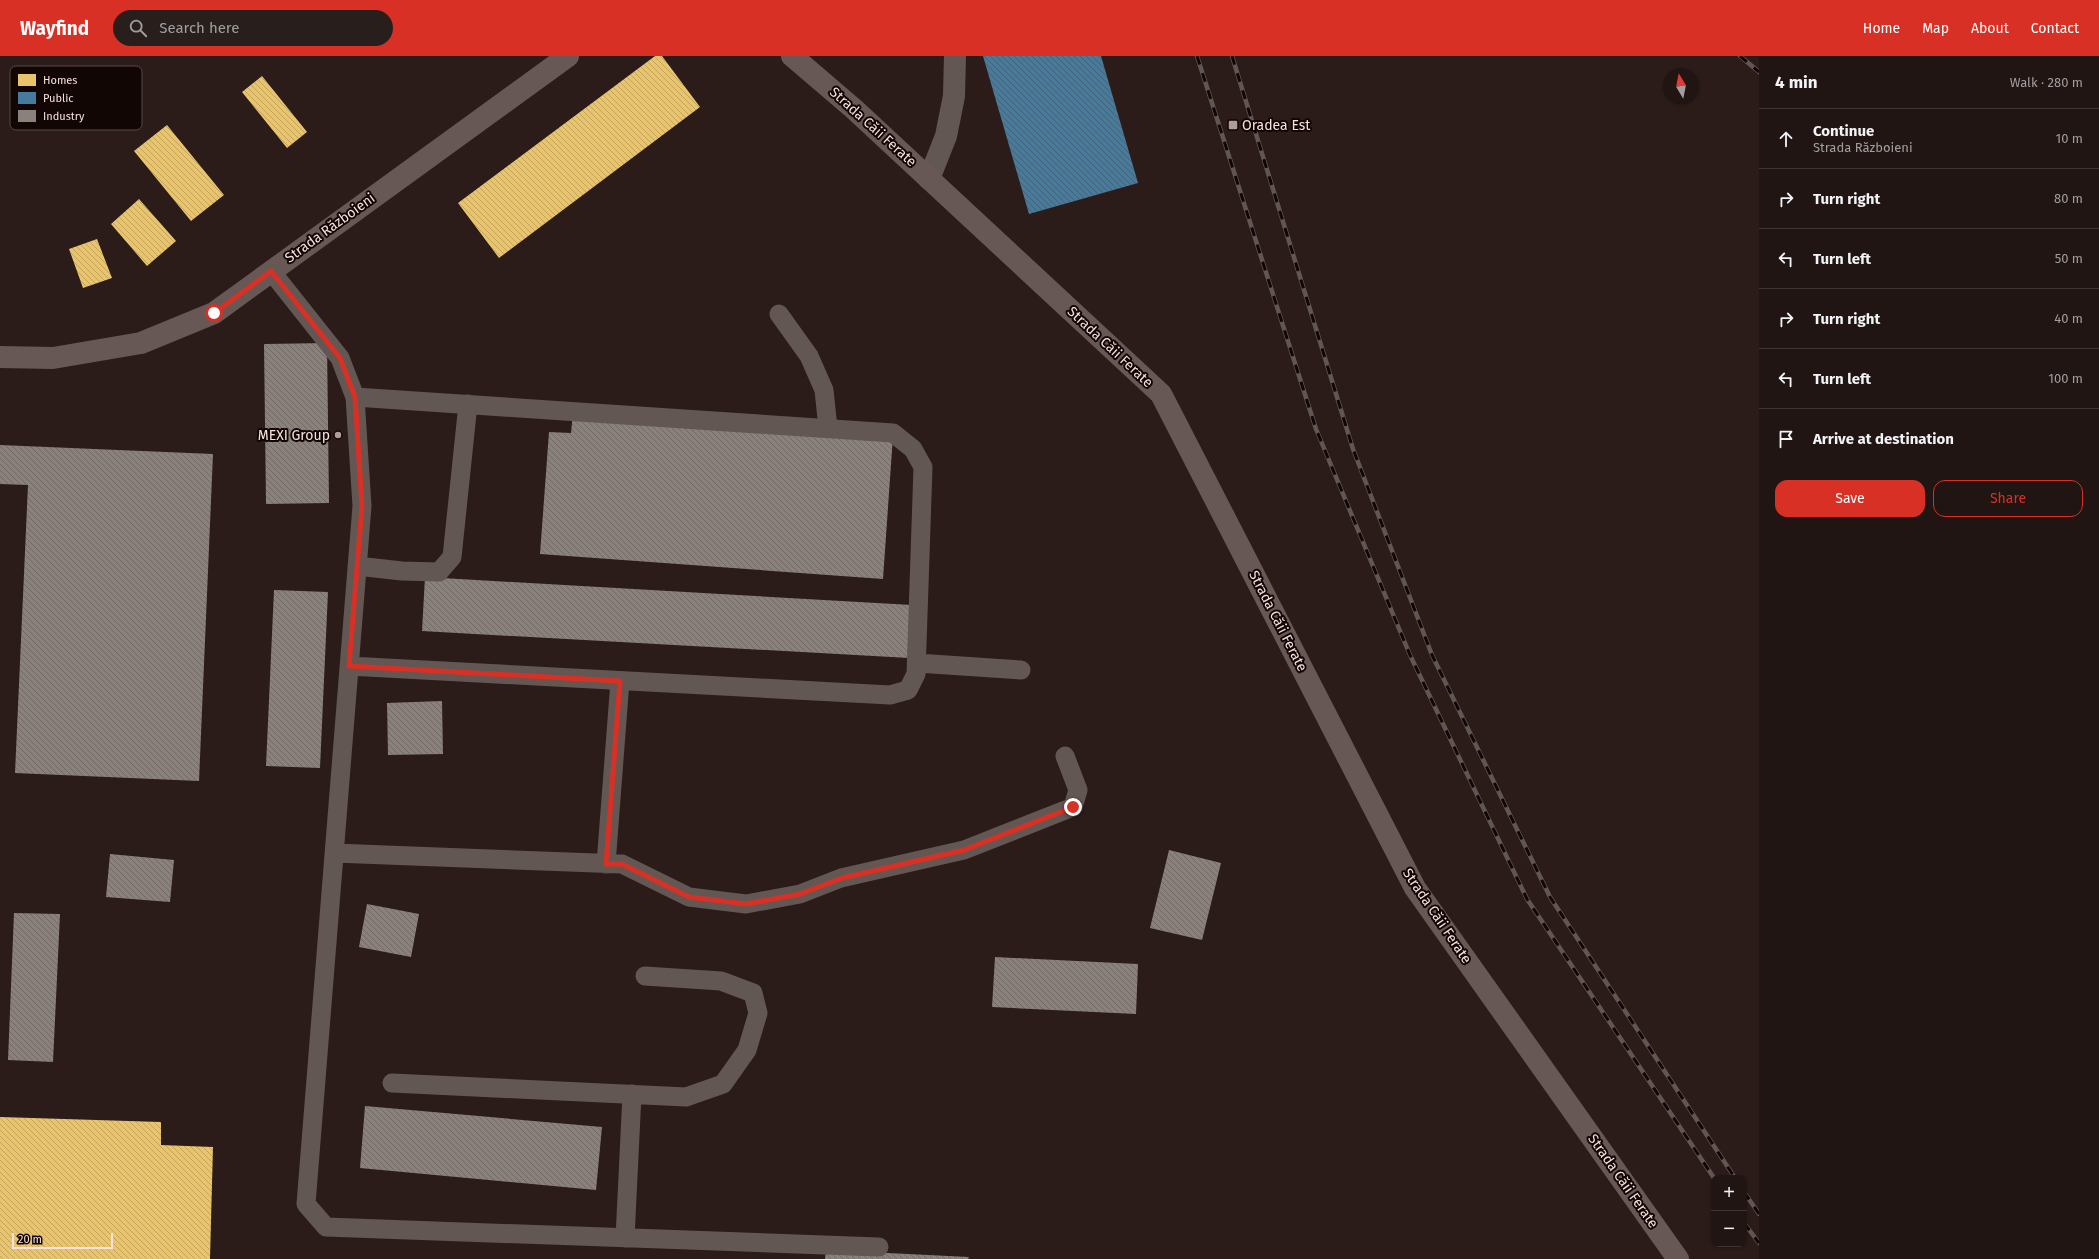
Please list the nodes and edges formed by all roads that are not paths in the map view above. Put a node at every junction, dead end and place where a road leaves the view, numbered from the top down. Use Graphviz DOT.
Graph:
graph roads {
  1 [pos="568,56"];
  2 [pos="792,56"];
  3 [pos="955,56"];
  4 [pos="929,178"];
  5 [pos="271,271"];
  6 [pos="779,314"];
  7 [pos="0,357"];
  8 [pos="355,397"];
  9 [pos="468,404"];
  10 [pos="828,428"];
  11 [pos="357,566"];
  12 [pos="917,662"];
  13 [pos="349,666"];
  14 [pos="1021,670"];
  15 [pos="620,681"];
  16 [pos="1065,756"];
  17 [pos="334,853"];
  18 [pos="606,864"];
  19 [pos="645,976"];
  20 [pos="392,1083"];
  21 [pos="632,1094"];
  22 [pos="625,1238"];
  23 [pos="878,1247"];
  24 [pos="1678,1259"];
  1 -- 5 [label="street, Strada Războieni"];
  2 -- 4 [label="street, Strada Căii Ferate"];
  3 -- 4 [label="street"];
  4 -- 24 [label="street, Strada Căii Ferate"];
  5 -- 7 [label="street, Strada Războieni"];
  5 -- 8 [label="lane"];
  6 -- 10 [label="lane"];
  8 -- 9 [label="lane"];
  8 -- 11 [label="lane"];
  9 -- 10 [label="lane"];
  9 -- 11 [label="lane"];
  10 -- 12 [label="lane"];
  11 -- 13 [label="lane"];
  12 -- 14 [label="lane"];
  12 -- 15 [label="lane"];
  13 -- 15 [label="lane"];
  13 -- 17 [label="lane"];
  15 -- 18 [label="lane"];
  16 -- 18 [label="lane"];
  17 -- 18 [label="lane"];
  17 -- 22 [label="lane"];
  19 -- 21 [label="lane"];
  20 -- 21 [label="lane"];
  21 -- 22 [label="lane"];
  22 -- 23 [label="lane"];
}
